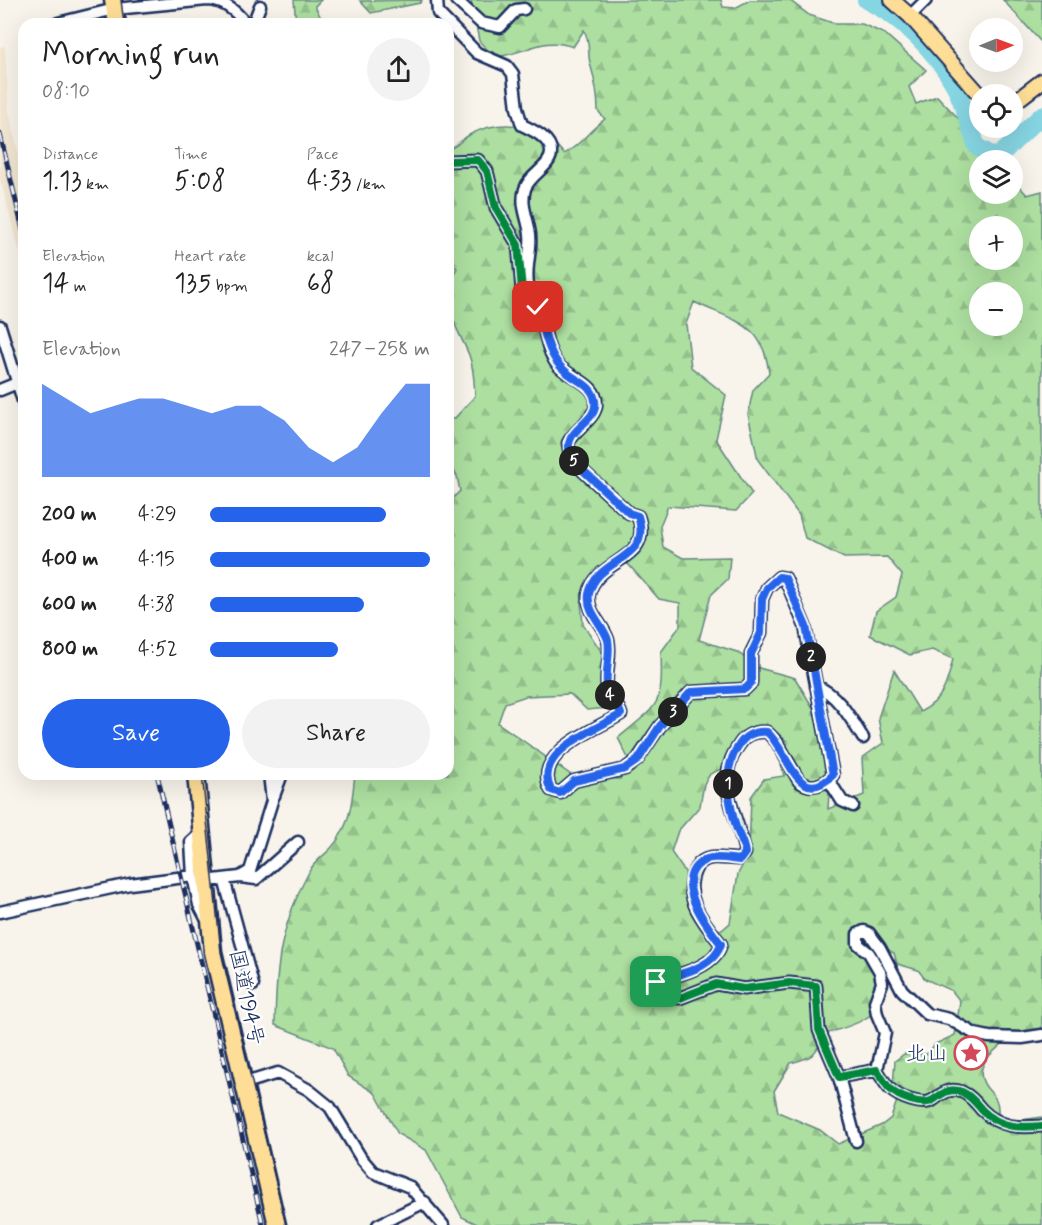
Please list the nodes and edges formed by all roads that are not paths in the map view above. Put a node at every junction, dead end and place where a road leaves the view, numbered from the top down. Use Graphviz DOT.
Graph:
graph roads {
  1 [pos="207,0"];
  2 [pos="437,0"];
  3 [pos="456,0"];
  4 [pos="892,0"];
  5 [pos="926,0"];
  6 [pos="228,3"];
  7 [pos="260,6"];
  8 [pos="524,9"];
  9 [pos="115,11"];
  10 [pos="910,16"];
  11 [pos="85,18"];
  12 [pos="241,18"];
  13 [pos="255,18"];
  14 [pos="443,18"];
  15 [pos="454,29"];
  16 [pos="1042,81"];
  17 [pos="971,84"];
  18 [pos="1023,96"];
  19 [pos="454,161"];
  20 [pos="532,296"];
  21 [pos="0,326"];
  22 [pos="18,373"];
  23 [pos="18,382"];
  24 [pos="0,390"];
  25 [pos="816,686"];
  26 [pos="863,738"];
  27 [pos="828,779"];
  28 [pos="197,780"];
  29 [pos="270,780"];
  30 [pos="280,780"];
  31 [pos="272,801"];
  32 [pos="853,806"];
  33 [pos="298,842"];
  34 [pos="240,877"];
  35 [pos="199,879"];
  36 [pos="224,879"];
  37 [pos="0,912"];
  38 [pos="253,986"];
  39 [pos="1042,1035"];
  40 [pos="877,1070"];
  41 [pos="838,1077"];
  42 [pos="242,1084"];
  43 [pos="1042,1126"];
  44 [pos="856,1141"];
  45 [pos="425,1202"];
  46 [pos="277,1225"];
  47 [pos="378,1225"];
  48 [pos="443,1225"];
  1 -- 6 [label="street"];
  1 -- 9 [label="street"];
  2 -- 14 [label="street"];
  3 -- 8 [label="street"];
  4 -- 10 [label="main road"];
  5 -- 10 [label="street"];
  6 -- 12 [label="street"];
  7 -- 13 [label="street"];
  9 -- 11 [label="street"];
  10 -- 17 [label="main road"];
  15 -- 20 [label="street"];
  16 -- 18 [label="main road"];
  19 -- 20 [label="street"];
  20 -- 25 [label="street"];
  21 -- 22 [label="street"];
  23 -- 24 [label="street"];
  25 -- 26 [label="street"];
  25 -- 27 [label="street"];
  27 -- 32 [label="street"];
  27 -- 41 [label="street"];
  28 -- 35 [label="highway, 国道194号"];
  29 -- 31 [label="street"];
  30 -- 31 [label="street"];
  31 -- 34 [label="street"];
  33 -- 34 [label="street"];
  34 -- 36 [label="street"];
  35 -- 36 [label="street"];
  35 -- 37 [label="street"];
  35 -- 42 [label="highway, 国道194号"];
  36 -- 38 [label="street"];
  39 -- 40 [label="street"];
  40 -- 41 [label="street"];
  40 -- 43 [label="street"];
  41 -- 44 [label="street"];
  42 -- 45 [label="street"];
  42 -- 46 [label="highway, 国道194号"];
  45 -- 47 [label="street"];
  45 -- 48 [label="street"];
}
